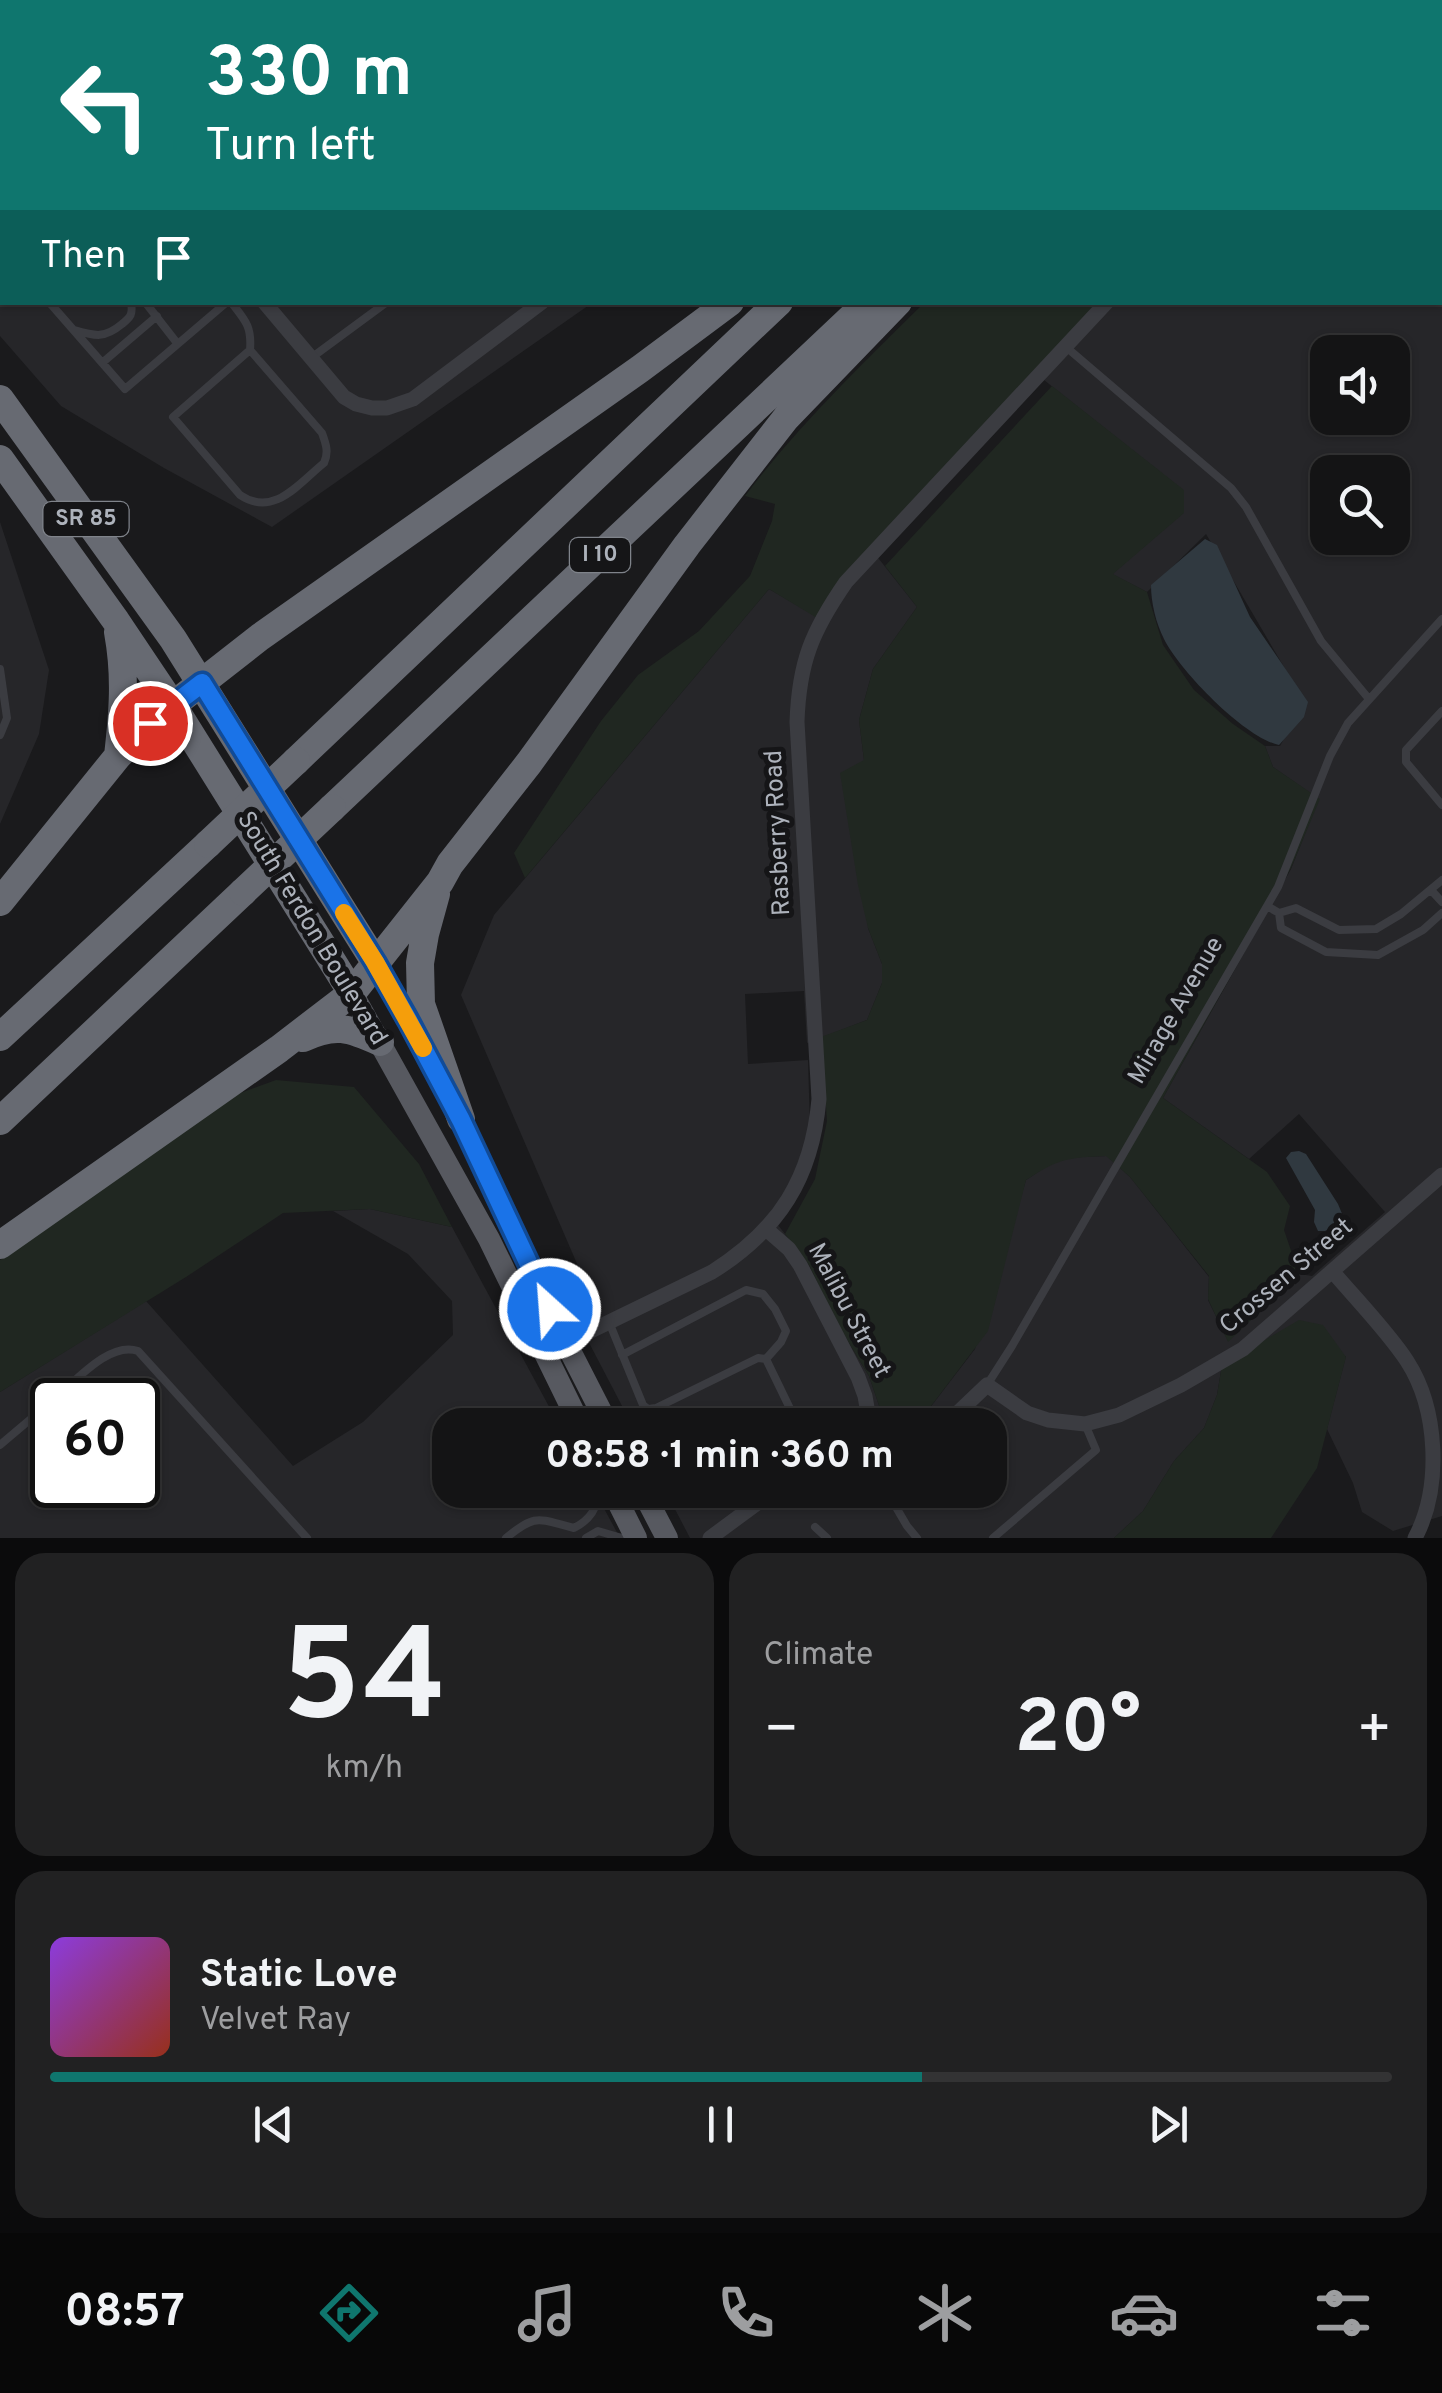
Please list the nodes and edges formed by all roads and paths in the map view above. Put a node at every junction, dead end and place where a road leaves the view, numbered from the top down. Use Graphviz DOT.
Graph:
graph roads {
  1 [pos="52,305"];
  2 [pos="131,305"];
  3 [pos="148,305"];
  4 [pos="206,305"];
  5 [pos="225,305"];
  6 [pos="232,305"];
  7 [pos="267,305"];
  8 [pos="383,305"];
  9 [pos="538,305"];
  10 [pos="726,305"];
  11 [pos="776,305"];
  12 [pos="865,305"];
  13 [pos="895,305"];
  14 [pos="1104,305"];
  15 [pos="214,314"];
  16 [pos="157,316"];
  17 [pos="74,330"];
  18 [pos="177,342"];
  19 [pos="1066,347"];
  20 [pos="250,350"];
  21 [pos="311,358"];
  22 [pos="102,363"];
  23 [pos="0,399"];
  24 [pos="0,459"];
  25 [pos="1442,619"];
  26 [pos="116,621"];
  27 [pos="260,637"];
  28 [pos="172,639"];
  29 [pos="0,669"];
  30 [pos="202,683"];
  31 [pos="1369,700"];
  32 [pos="172,706"];
  33 [pos="1442,711"];
  34 [pos="4,715"];
  35 [pos="0,735"];
  36 [pos="118,756"];
  37 [pos="1442,806"];
  38 [pos="1442,880"];
  39 [pos="440,882"];
  40 [pos="1431,890"];
  41 [pos="0,902"];
  42 [pos="1442,902"];
  43 [pos="1267,906"];
  44 [pos="1280,913"];
  45 [pos="1442,913"];
  46 [pos="1354,930"];
  47 [pos="1355,954"];
  48 [pos="375,962"];
  49 [pos="352,993"];
  50 [pos="0,1036"];
  51 [pos="380,1042"];
  52 [pos="279,1049"];
  53 [pos="461,1120"];
  54 [pos="0,1122"];
  55 [pos="1442,1176"];
  56 [pos="766,1229"];
  57 [pos="0,1245"];
  58 [pos="1332,1272"];
  59 [pos="609,1322"];
  60 [pos="566,1343"];
  61 [pos="622,1355"];
  62 [pos="766,1359"];
  63 [pos="79,1378"];
  64 [pos="987,1385"];
  65 [pos="572,1408"];
  66 [pos="599,1408"];
  67 [pos="790,1408"];
  68 [pos="867,1408"];
  69 [pos="963,1408"];
  70 [pos="30,1420"];
  71 [pos="1085,1424"];
  72 [pos="0,1445"];
  73 [pos="595,1508"];
  74 [pos="621,1508"];
  75 [pos="651,1508"];
  76 [pos="741,1508"];
  77 [pos="896,1508"];
  78 [pos="560,1525"];
  79 [pos="815,1527"];
  80 [pos="307,1538"];
  81 [pos="506,1538"];
  82 [pos="570,1538"];
  83 [pos="586,1538"];
  84 [pos="622,1538"];
  85 [pos="636,1538"];
  86 [pos="666,1538"];
  87 [pos="710,1538"];
  88 [pos="827,1538"];
  89 [pos="918,1538"];
  90 [pos="993,1538"];
  91 [pos="1415,1538"];
  1 -- 17 [label="lane"];
  2 -- 17 [label="lane"];
  3 -- 16 [label="lane"];
  4 -- 15 [label="lane"];
  5 -- 15 [label="lane"];
  6 -- 20 [label="lane"];
  7 -- 21 [label="street"];
  8 -- 21 [label="lane"];
  9 -- 21 [label="street"];
  10 -- 27 [label="highway"];
  11 -- 50 [label="highway, I 10, bridge"];
  12 -- 54 [label="highway, I 10, bridge"];
  13 -- 39 [label="highway"];
  14 -- 19 [label="street, Rasberry Road"];
  15 -- 18 [label="lane"];
  16 -- 18 [label="lane"];
  16 -- 22 [label="lane"];
  17 -- 22 [label="lane"];
  18 -- 22 [label="lane"];
  19 -- 31 [label="lane"];
  19 -- 56 [label="street, Rasberry Road"];
  20 -- 20 [label="lane"];
  23 -- 28 [label="highway, South Ferdon Boulevard / SR 85"];
  24 -- 26 [label="highway, South Ferdon Boulevard / SR 85"];
  25 -- 31 [label="lane, Mirage Avenue"];
  26 -- 32 [label="highway, South Ferdon Boulevard / SR 85"];
  26 -- 36 [label="highway"];
  27 -- 28 [label="highway"];
  27 -- 30 [label="highway"];
  28 -- 30 [label="highway, South Ferdon Boulevard / SR 85"];
  29 -- 34 [label="lane"];
  30 -- 32 [label="highway"];
  30 -- 48 [label="highway, South Ferdon Boulevard / SR 85"];
  31 -- 43 [label="lane, Mirage Avenue"];
  32 -- 36 [label="highway"];
  32 -- 49 [label="highway, South Ferdon Boulevard / SR 85"];
  33 -- 37 [label="lane"];
  34 -- 35 [label="lane"];
  36 -- 41 [label="highway"];
  38 -- 40 [label="lane"];
  39 -- 48 [label="highway"];
  39 -- 53 [label="highway"];
  40 -- 42 [label="lane"];
  40 -- 46 [label="lane"];
  43 -- 44 [label="lane"];
  43 -- 64 [label="lane, Mirage Avenue"];
  44 -- 46 [label="lane"];
  44 -- 47 [label="lane"];
  45 -- 47 [label="lane"];
  46 -- 47 [label="lane"];
  48 -- 49 [label="highway"];
  48 -- 53 [label="main road, South Ferdon Boulevard / SR 85"];
  49 -- 51 [label="main road, South Ferdon Boulevard / SR 85"];
  49 -- 52 [label="highway"];
  51 -- 52 [label="highway"];
  51 -- 65 [label="main road, South Ferdon Boulevard / SR 85"];
  52 -- 57 [label="highway"];
  53 -- 60 [label="main road, South Ferdon Boulevard / SR 85"];
  55 -- 58 [label="street, Crossen Street"];
  56 -- 59 [label="street, Rasberry Road"];
  56 -- 68 [label="street, Malibu Street"];
  58 -- 71 [label="street, Crossen Street"];
  58 -- 91 [label="street"];
  59 -- 60 [label="street, Rasberry Road"];
  59 -- 61 [label="lane"];
  60 -- 66 [label="main road, South Ferdon Boulevard / SR 85"];
  61 -- 62 [label="lane"];
  61 -- 62 [label="lane"];
  62 -- 67 [label="lane"];
  63 -- 80 [label="lane"];
  64 -- 69 [label="street, Mirage Avenue"];
  64 -- 71 [label="street, Crossen Street"];
  70 -- 72 [label="lane"];
  71 -- 90 [label="lane"];
  73 -- 78 [label="lane"];
  74 -- 85 [label="main road"];
  75 -- 86 [label="main road"];
  76 -- 87 [label="street"];
  77 -- 89 [label="lane"];
  78 -- 81 [label="lane"];
  78 -- 82 [label="lane"];
  79 -- 88 [label="lane"];
  83 -- 84 [label="lane"];
}
